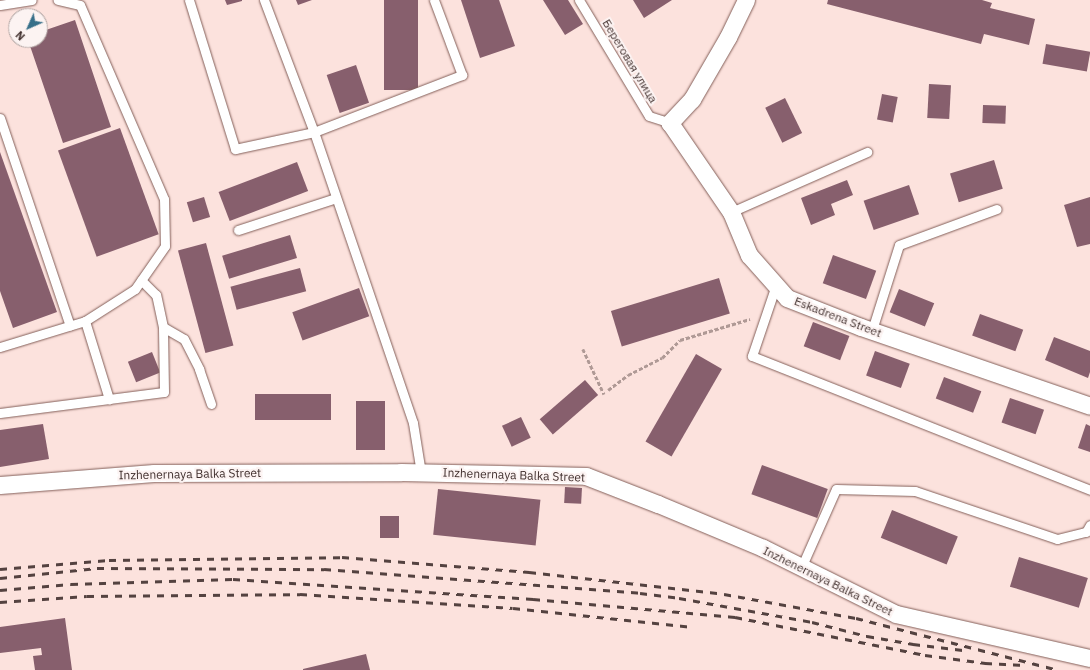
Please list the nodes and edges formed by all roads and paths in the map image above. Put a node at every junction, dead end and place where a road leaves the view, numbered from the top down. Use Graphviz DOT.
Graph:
graph roads {
  1 [pos="32,0"];
  2 [pos="58,0"];
  3 [pos="189,0"];
  4 [pos="264,0"];
  5 [pos="434,0"];
  6 [pos="579,0"];
  7 [pos="746,0"];
  8 [pos="0,5"];
  9 [pos="0,118"];
  10 [pos="670,123"];
  11 [pos="314,132"];
  12 [pos="867,152"];
  13 [pos="336,198"];
  14 [pos="998,209"];
  15 [pos="731,212"];
  16 [pos="238,230"];
  17 [pos="141,280"];
  18 [pos="776,285"];
  19 [pos="767,310"];
  20 [pos="85,321"];
  21 [pos="70,326"];
  22 [pos="163,327"];
  23 [pos="872,330"];
  24 [pos="0,347"];
  25 [pos="583,349"];
  26 [pos="608,390"];
  27 [pos="604,394"];
  28 [pos="109,399"];
  29 [pos="211,404"];
  30 [pos="1090,406"];
  31 [pos="0,413"];
  32 [pos="421,473"];
  33 [pos="0,485"];
  34 [pos="1090,490"];
  35 [pos="1090,525"];
  36 [pos="801,568"];
  37 [pos="1090,658"];
  1 -- 8 [label="lane"];
  2 -- 17 [label="lane"];
  3 -- 11 [label="lane"];
  4 -- 11 [label="lane"];
  5 -- 11 [label="lane"];
  6 -- 10 [label="lane, Береговая улица"];
  7 -- 10 [label="street"];
  9 -- 21 [label="lane"];
  10 -- 15 [label="street, Eskadrena Street"];
  11 -- 13 [label="lane"];
  12 -- 15 [label="lane"];
  13 -- 16 [label="lane"];
  13 -- 32 [label="lane"];
  14 -- 23 [label="lane"];
  15 -- 18 [label="street, Eskadrena Street"];
  17 -- 20 [label="lane"];
  17 -- 22 [label="lane"];
  18 -- 19 [label="lane"];
  18 -- 23 [label="street, Eskadrena Street"];
  19 -- 26 [label="path"];
  19 -- 34 [label="lane"];
  20 -- 21 [label="lane"];
  20 -- 28 [label="lane"];
  21 -- 24 [label="lane"];
  22 -- 28 [label="lane"];
  22 -- 29 [label="lane"];
  23 -- 30 [label="street, Eskadrena Street"];
  25 -- 27 [label="path"];
  28 -- 31 [label="lane"];
  32 -- 33 [label="street, Inzhenernaya Balka Street"];
  32 -- 36 [label="street, Inzhenernaya Balka Street"];
  35 -- 36 [label="lane"];
  36 -- 37 [label="street, Inzhenernaya Balka Street"];
}
